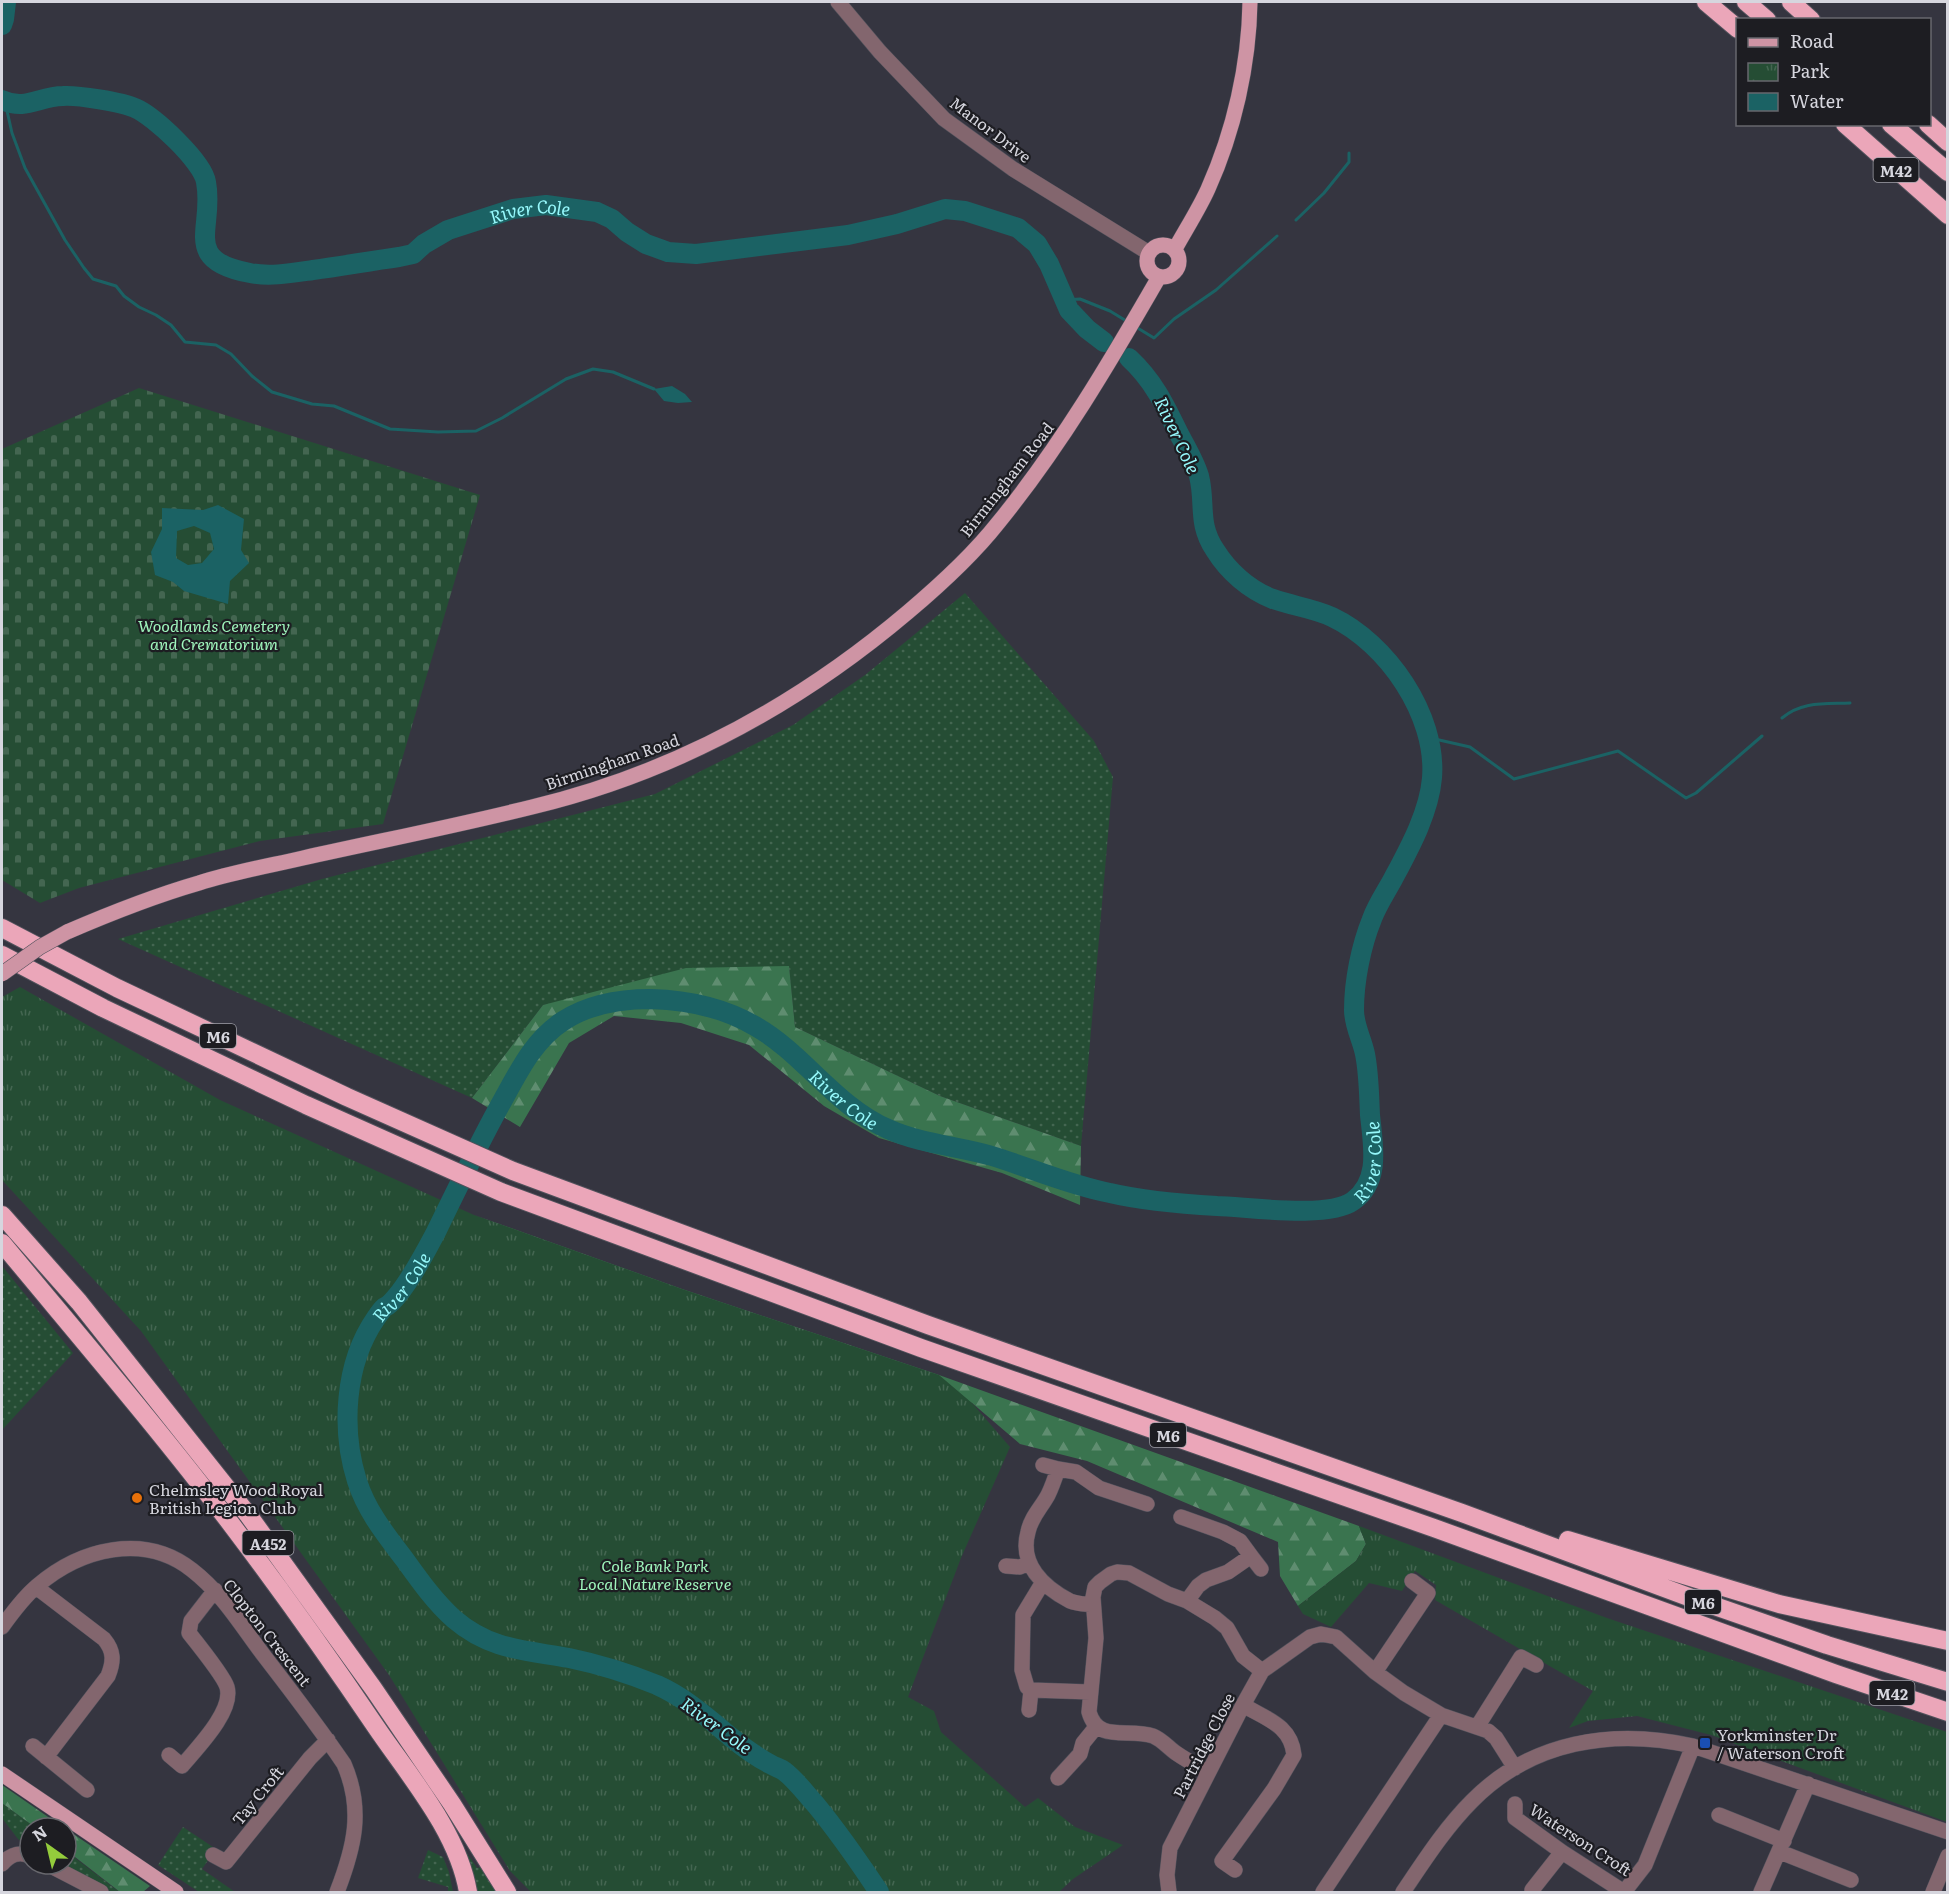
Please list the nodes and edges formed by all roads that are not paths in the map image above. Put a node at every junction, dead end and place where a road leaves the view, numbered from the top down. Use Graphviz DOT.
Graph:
graph roads {
  1 [pos="838,2"];
  2 [pos="1250,2"];
  3 [pos="1706,2"];
  4 [pos="1746,2"];
  5 [pos="1791,2"];
  6 [pos="1765,18"];
  7 [pos="1809,18"];
  8 [pos="1736,28"];
  9 [pos="1847,126"];
  10 [pos="1893,126"];
  11 [pos="1930,126"];
  12 [pos="1947,142"];
  13 [pos="1947,172"];
  14 [pos="1947,215"];
  15 [pos="1175,249"];
  16 [pos="1149,253"];
  17 [pos="1159,277"];
  18 [pos="2,928"];
  19 [pos="2,955"];
  20 [pos="2,974"];
  21 [pos="2,1215"];
  22 [pos="2,1243"];
  23 [pos="1043,1465"];
  24 [pos="1058,1469"];
  25 [pos="1147,1504"];
  26 [pos="1462,1513"];
  27 [pos="1181,1517"];
  28 [pos="1251,1556"];
  29 [pos="1029,1563"];
  30 [pos="1006,1566"];
  31 [pos="1261,1569"];
  32 [pos="1412,1581"];
  33 [pos="1043,1582"];
  34 [pos="36,1587"];
  35 [pos="215,1590"];
  36 [pos="1187,1601"];
  37 [pos="1093,1605"];
  38 [pos="2,1627"];
  39 [pos="1947,1641"];
  40 [pos="1536,1665"];
  41 [pos="1262,1671"];
  42 [pos="1375,1672"];
  43 [pos="1836,1674"];
  44 [pos="1947,1682"];
  45 [pos="1031,1690"];
  46 [pos="1090,1692"];
  47 [pos="1243,1705"];
  48 [pos="1947,1705"];
  49 [pos="1029,1710"];
  50 [pos="1947,1712"];
  51 [pos="1441,1715"];
  52 [pos="1096,1727"];
  53 [pos="1477,1727"];
  54 [pos="327,1740"];
  55 [pos="33,1746"];
  56 [pos="1693,1746"];
  57 [pos="168,1755"];
  58 [pos="46,1757"];
  59 [pos="1515,1768"];
  60 [pos="1208,1772"];
  61 [pos="2,1774"];
  62 [pos="1058,1779"];
  63 [pos="1808,1784"];
  64 [pos="87,1790"];
  65 [pos="1515,1804"];
  66 [pos="1719,1815"];
  67 [pos="1947,1832"];
  68 [pos="1782,1846"];
  69 [pos="1562,1852"];
  70 [pos="18,1854"];
  71 [pos="213,1855"];
  72 [pos="1947,1856"];
  73 [pos="2,1864"];
  74 [pos="1235,1870"];
  75 [pos="69,1876"];
  76 [pos="1851,1880"];
  77 [pos="1532,1890"];
  78 [pos="1168,1892"];
  79 [pos="1625,1892"];
  80 [pos="101,1893"];
  81 [pos="176,1893"];
  82 [pos="337,1893"];
  83 [pos="468,1893"];
  84 [pos="507,1893"];
  85 [pos="1323,1893"];
  86 [pos="1403,1893"];
  87 [pos="1761,1893"];
  88 [pos="1933,1893"];
  1 -- 16 [label="street, Manor Drive"];
  2 -- 15 [label="main road"];
  3 -- 8 [label="highway"];
  4 -- 6 [label="highway"];
  5 -- 7 [label="highway"];
  9 -- 14 [label="highway, M42"];
  10 -- 13 [label="highway"];
  11 -- 12 [label="highway"];
  15 -- 16 [label="main road"];
  15 -- 17 [label="main road"];
  16 -- 17 [label="main road"];
  17 -- 20 [label="main road, Birmingham Road, bridge"];
  18 -- 26 [label="highway, M6"];
  19 -- 43 [label="highway, M6"];
  21 -- 84 [label="highway, A452"];
  22 -- 83 [label="highway, A452"];
  23 -- 24 [label="street"];
  24 -- 25 [label="street"];
  24 -- 29 [label="street"];
  26 -- 39 [label="highway, M6"];
  26 -- 44 [label="highway, M6"];
  27 -- 28 [label="street"];
  28 -- 31 [label="street"];
  28 -- 36 [label="street"];
  29 -- 30 [label="street"];
  29 -- 33 [label="street"];
  32 -- 42 [label="street"];
  33 -- 37 [label="street"];
  33 -- 45 [label="street"];
  34 -- 35 [label="street, Clopton Crescent"];
  34 -- 38 [label="street, Clopton Crescent"];
  34 -- 58 [label="street"];
  35 -- 54 [label="street, Clopton Crescent"];
  35 -- 57 [label="street"];
  36 -- 37 [label="street"];
  36 -- 41 [label="street"];
  37 -- 46 [label="street"];
  40 -- 53 [label="street"];
  41 -- 42 [label="street, Partridge Close"];
  41 -- 47 [label="street, Partridge Close"];
  42 -- 51 [label="street"];
  43 -- 48 [label="highway, M6"];
  43 -- 50 [label="highway, M42"];
  45 -- 46 [label="street"];
  45 -- 49 [label="street"];
  46 -- 52 [label="street"];
  47 -- 60 [label="street, Partridge Close"];
  47 -- 74 [label="street"];
  51 -- 53 [label="street"];
  51 -- 85 [label="street"];
  52 -- 60 [label="street"];
  52 -- 62 [label="street"];
  53 -- 59 [label="street"];
  54 -- 71 [label="street, Tay Croft"];
  54 -- 82 [label="street, Clopton Crescent"];
  55 -- 58 [label="street"];
  56 -- 59 [label="street"];
  56 -- 63 [label="street"];
  56 -- 79 [label="street, Waterson Croft"];
  58 -- 64 [label="street"];
  59 -- 86 [label="street"];
  60 -- 78 [label="street, Partridge Close"];
  61 -- 81 [label="main road"];
  63 -- 67 [label="street"];
  63 -- 68 [label="street"];
  65 -- 69 [label="street, Waterson Croft"];
  66 -- 68 [label="street"];
  68 -- 76 [label="street"];
  68 -- 87 [label="street"];
  69 -- 77 [label="street"];
  69 -- 79 [label="street, Waterson Croft"];
  70 -- 73 [label="street"];
  72 -- 88 [label="street"];
  75 -- 80 [label="street"];
}
